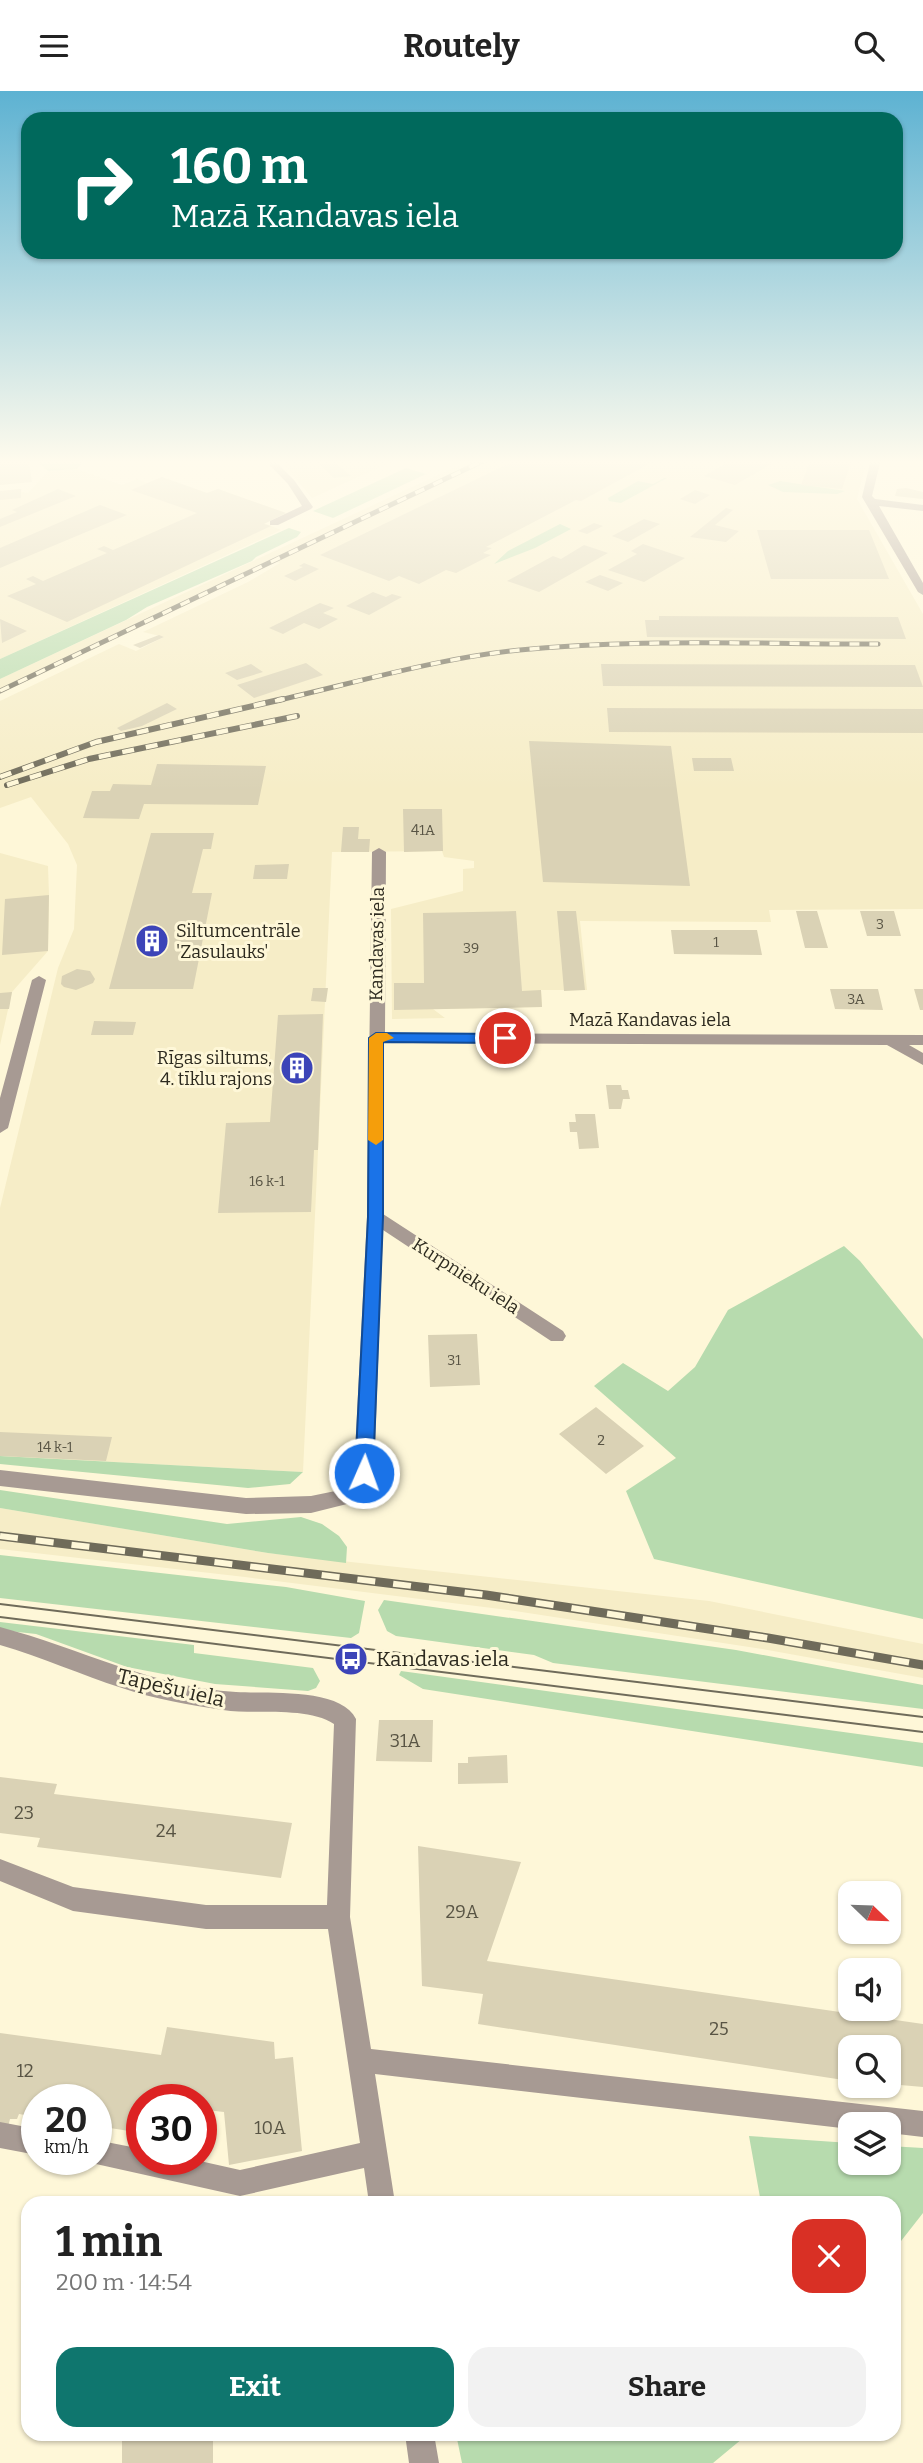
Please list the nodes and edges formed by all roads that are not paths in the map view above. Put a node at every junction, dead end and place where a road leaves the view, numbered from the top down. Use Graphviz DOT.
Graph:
graph roads {
  1 [pos="910,570"];
  2 [pos="923,592"];
  3 [pos="379,852"];
  4 [pos="39,980"];
  5 [pos="376,1038"];
  6 [pos="890,1040"];
  7 [pos="923,1040"];
  8 [pos="923,1060"];
  9 [pos="0,1128"];
  10 [pos="375,1217"];
  11 [pos="557,1336"];
  12 [pos="0,1478"];
  13 [pos="0,1636"];
  14 [pos="0,1870"];
  15 [pos="338,1917"];
  16 [pos="359,2060"];
  17 [pos="923,2124"];
  18 [pos="0,2135"];
  19 [pos="21,2139"];
  20 [pos="374,2153"];
  21 [pos="112,2156"];
  22 [pos="381,2196"];
  23 [pos="420,2441"];
  24 [pos="424,2463"];
  1 -- 2 [label="street"];
  3 -- 5 [label="street, Kandavas iela"];
  4 -- 9 [label="street"];
  5 -- 6 [label="street, Mazā Kandavas iela"];
  5 -- 10 [label="street, Kandavas iela"];
  6 -- 7 [label="street, Mazā Kandavas iela"];
  6 -- 8 [label="street"];
  10 -- 11 [label="street, Kurpnieku iela"];
  10 -- 12 [label="street, Kandavas iela"];
  13 -- 15 [label="street, Tapešu iela"];
  14 -- 15 [label="street"];
  15 -- 16 [label="street"];
  16 -- 17 [label="street"];
  16 -- 20 [label="street"];
  18 -- 19 [label="street"];
  20 -- 21 [label="street"];
  20 -- 22 [label="street"];
  23 -- 24 [label="street"];
}
